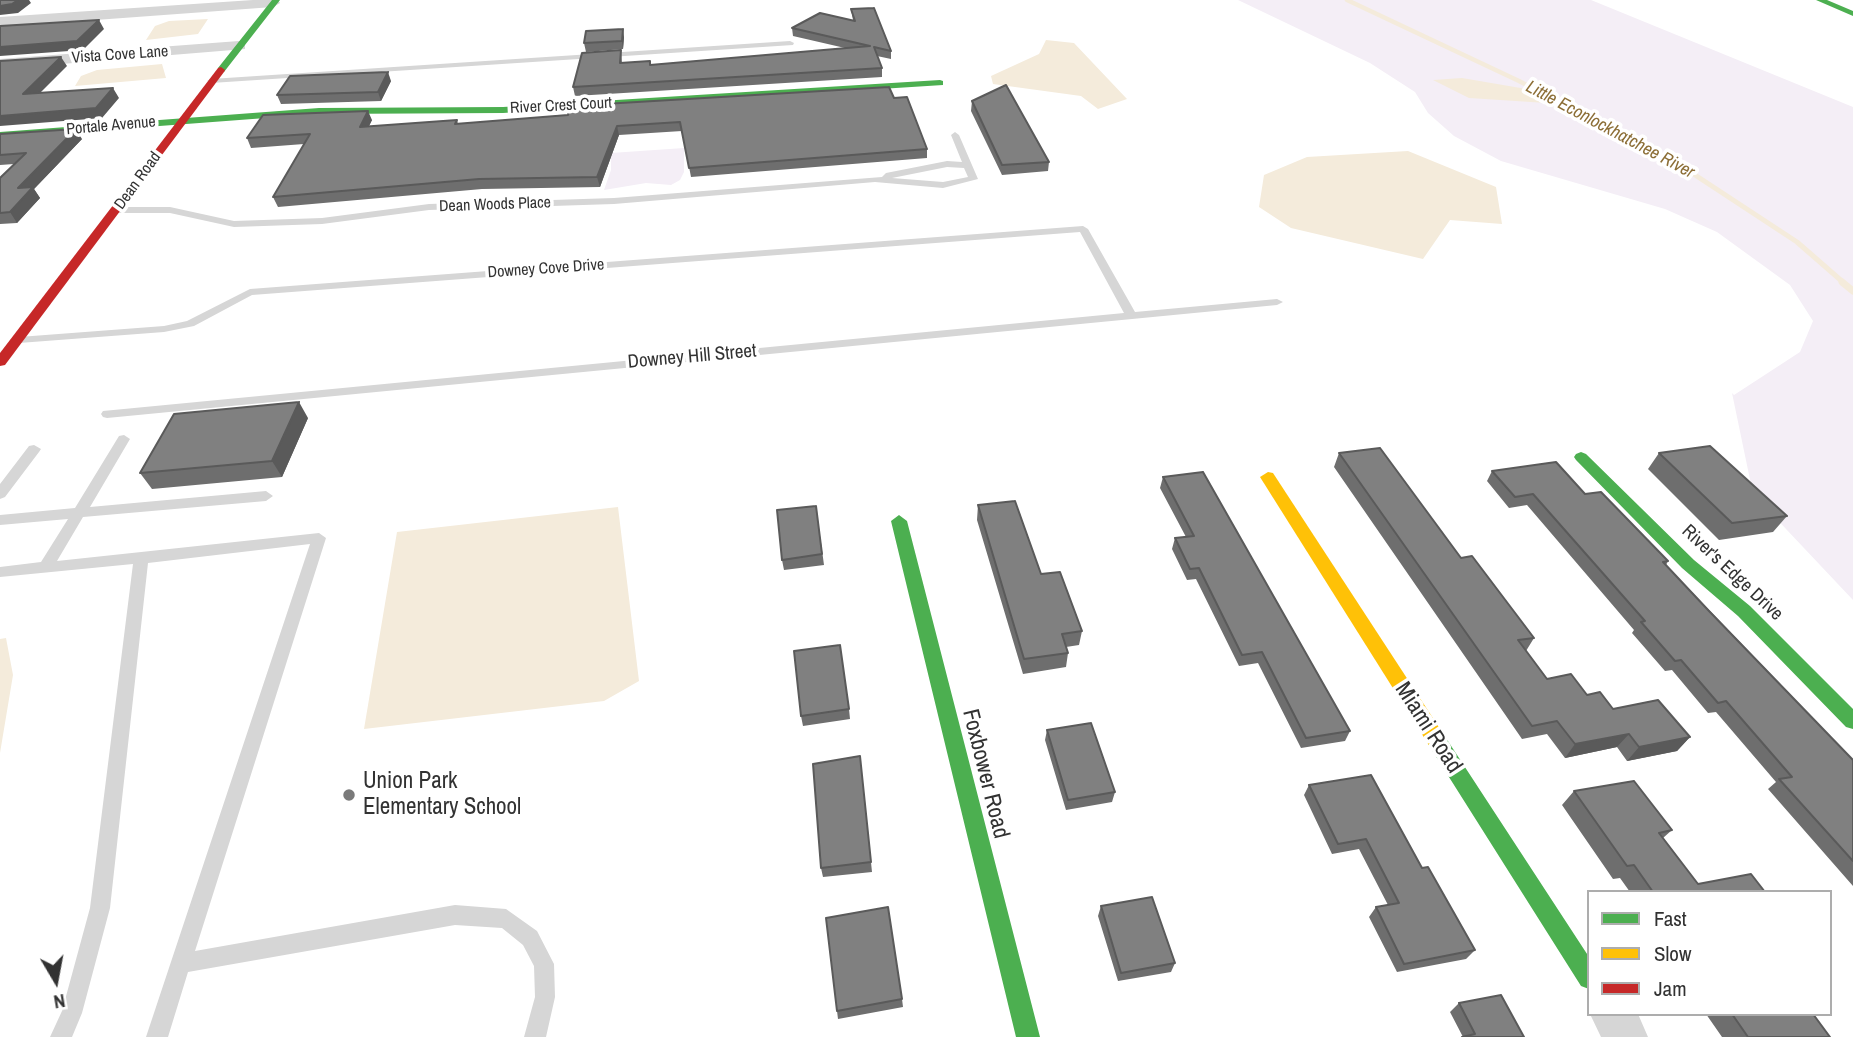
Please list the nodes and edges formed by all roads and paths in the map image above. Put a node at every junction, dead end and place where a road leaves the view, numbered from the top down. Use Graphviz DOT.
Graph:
graph roads {
  1 [pos="1820,0"];
  2 [pos="1846,0"];
  3 [pos="274,1"];
  4 [pos="1853,3"];
  5 [pos="1853,14"];
  6 [pos="0,22"];
  7 [pos="790,43"];
  8 [pos="239,46"];
  9 [pos="0,64"];
  10 [pos="211,81"];
  11 [pos="940,83"];
  12 [pos="181,120"];
  13 [pos="0,135"];
  14 [pos="955,135"];
  15 [pos="967,165"];
  16 [pos="875,179"];
  17 [pos="116,211"];
  18 [pos="1277,302"];
  19 [pos="1131,315"];
  20 [pos="17,340"];
  21 [pos="0,362"];
  22 [pos="107,414"];
  23 [pos="124,439"];
  24 [pos="34,449"];
  25 [pos="1581,457"];
  26 [pos="1268,477"];
  27 [pos="0,494"];
  28 [pos="266,496"];
  29 [pos="78,513"];
  30 [pos="0,520"];
  31 [pos="899,521"];
  32 [pos="141,558"];
  33 [pos="46,567"];
  34 [pos="0,572"];
  35 [pos="1853,721"];
  36 [pos="181,963"];
  37 [pos="1587,975"];
  38 [pos="1613,1016"];
  39 [pos="61,1037"];
  40 [pos="157,1037"];
  41 [pos="535,1037"];
  42 [pos="1028,1037"];
  43 [pos="1626,1037"];
  1 -- 5 [label="street"];
  2 -- 4 [label="street"];
  3 -- 6 [label="street"];
  3 -- 8 [label="street, Dean Road"];
  7 -- 10 [label="lane"];
  8 -- 9 [label="street, Vista Cove Lane"];
  8 -- 10 [label="street, Dean Road"];
  10 -- 12 [label="street, Dean Road"];
  11 -- 12 [label="street, River Crest Court"];
  12 -- 13 [label="street, Portale Avenue"];
  12 -- 17 [label="street, Dean Road"];
  14 -- 15 [label="lane"];
  15 -- 16 [label="lane"];
  15 -- 16 [label="lane"];
  16 -- 17 [label="lane, Dean Woods Place"];
  17 -- 20 [label="street, Dean Road"];
  18 -- 19 [label="lane, Downey Hill Street"];
  19 -- 20 [label="lane, Downey Cove Drive"];
  19 -- 22 [label="lane, Downey Hill Street"];
  20 -- 21 [label="street, Dean Road"];
  23 -- 29 [label="lane"];
  24 -- 27 [label="lane"];
  25 -- 35 [label="street, River's Edge Drive"];
  26 -- 37 [label="street, Miami Road"];
  28 -- 29 [label="lane"];
  29 -- 30 [label="lane"];
  29 -- 33 [label="lane"];
  31 -- 42 [label="street, Foxbower Road"];
  32 -- 33 [label="lane"];
  32 -- 36 [label="lane"];
  32 -- 39 [label="lane"];
  33 -- 34 [label="lane"];
  36 -- 40 [label="lane"];
  36 -- 41 [label="lane"];
  38 -- 43 [label="street"];
}
